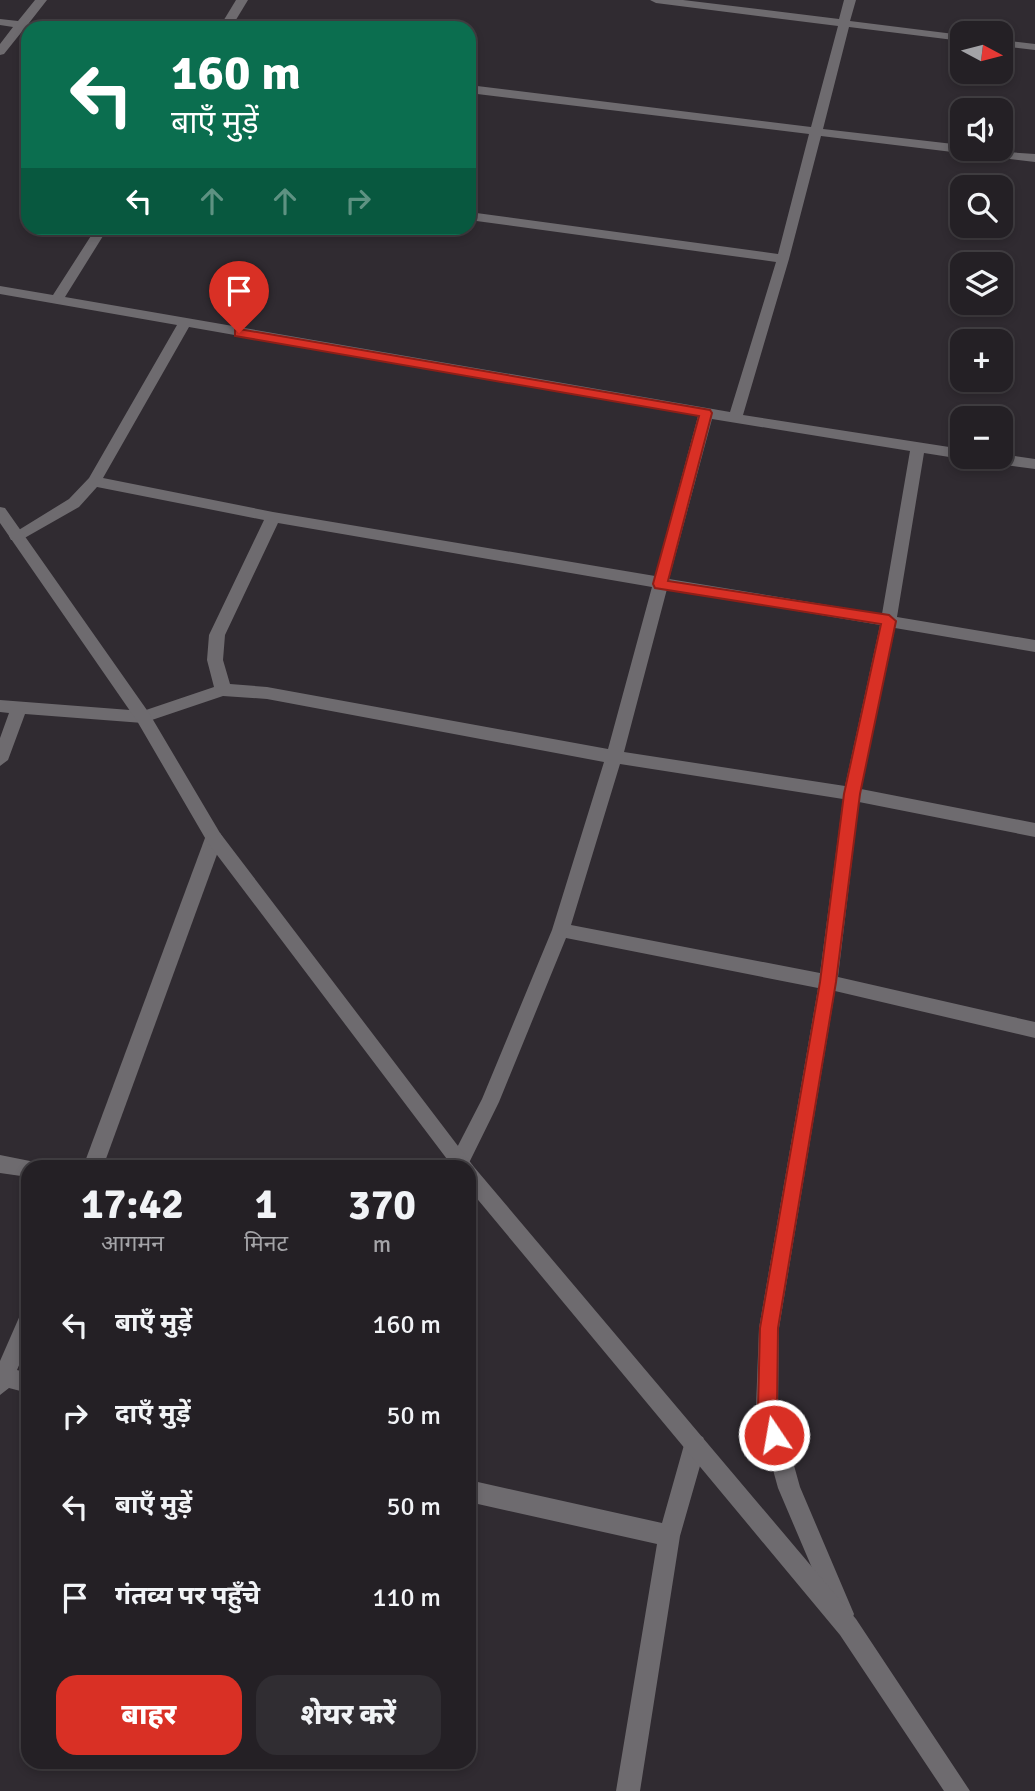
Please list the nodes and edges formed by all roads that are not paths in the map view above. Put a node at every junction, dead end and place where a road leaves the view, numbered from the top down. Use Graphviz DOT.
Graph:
graph roads {
  1 [pos="41,0"];
  2 [pos="242,0"];
  3 [pos="656,0"];
  4 [pos="850,0"];
  5 [pos="24,21"];
  6 [pos="229,21"];
  7 [pos="0,22"];
  8 [pos="21,25"];
  9 [pos="844,25"];
  10 [pos="950,37"];
  11 [pos="1013,44"];
  12 [pos="1035,47"];
  13 [pos="0,52"];
  14 [pos="476,90"];
  15 [pos="816,132"];
  16 [pos="1035,158"];
  17 [pos="476,217"];
  18 [pos="98,235"];
  19 [pos="783,259"];
  20 [pos="0,290"];
  21 [pos="57,299"];
  22 [pos="184,324"];
  23 [pos="706,413"];
  24 [pos="735,418"];
  25 [pos="918,447"];
  26 [pos="950,452"];
  27 [pos="1013,461"];
  28 [pos="1035,464"];
  29 [pos="94,481"];
  30 [pos="2,516"];
  31 [pos="273,517"];
  32 [pos="16,536"];
  33 [pos="660,584"];
  34 [pos="889,621"];
  35 [pos="1035,646"];
  36 [pos="223,690"];
  37 [pos="0,706"];
  38 [pos="19,708"];
  39 [pos="144,717"];
  40 [pos="614,757"];
  41 [pos="0,760"];
  42 [pos="852,794"];
  43 [pos="1035,830"];
  44 [pos="214,838"];
  45 [pos="561,930"];
  46 [pos="828,982"];
  47 [pos="1035,1030"];
  48 [pos="96,1160"];
  49 [pos="456,1160"];
  50 [pos="465,1160"];
  51 [pos="0,1164"];
  52 [pos="21,1167"];
  53 [pos="476,1185"];
  54 [pos="21,1336"];
  55 [pos="2,1381"];
  56 [pos="21,1382"];
  57 [pos="695,1445"];
  58 [pos="476,1493"];
  59 [pos="669,1536"];
  60 [pos="848,1627"];
  61 [pos="628,1791"];
  62 [pos="958,1791"];
  1 -- 5 [label="street"];
  2 -- 6 [label="street"];
  3 -- 9 [label="street"];
  4 -- 9 [label="street"];
  7 -- 8 [label="street"];
  8 -- 13 [label="street"];
  9 -- 10 [label="street"];
  9 -- 15 [label="street"];
  11 -- 12 [label="street"];
  14 -- 15 [label="street"];
  15 -- 16 [label="street"];
  15 -- 19 [label="street"];
  17 -- 19 [label="street"];
  18 -- 21 [label="street"];
  19 -- 24 [label="street"];
  20 -- 21 [label="street"];
  21 -- 22 [label="street"];
  22 -- 23 [label="street"];
  22 -- 29 [label="street"];
  23 -- 24 [label="street"];
  23 -- 33 [label="street"];
  24 -- 25 [label="street"];
  25 -- 26 [label="street"];
  25 -- 34 [label="street"];
  27 -- 28 [label="street"];
  29 -- 31 [label="street"];
  29 -- 32 [label="street"];
  30 -- 32 [label="street"];
  31 -- 33 [label="street"];
  31 -- 36 [label="street"];
  32 -- 39 [label="street"];
  33 -- 34 [label="street"];
  33 -- 40 [label="street"];
  34 -- 35 [label="street"];
  34 -- 42 [label="street"];
  36 -- 39 [label="street"];
  36 -- 40 [label="street"];
  37 -- 38 [label="street"];
  38 -- 39 [label="street"];
  38 -- 41 [label="street"];
  39 -- 44 [label="street"];
  40 -- 42 [label="street"];
  40 -- 45 [label="street"];
  42 -- 43 [label="street"];
  42 -- 46 [label="street"];
  44 -- 48 [label="street"];
  44 -- 49 [label="street"];
  45 -- 46 [label="street"];
  45 -- 50 [label="street"];
  46 -- 47 [label="street"];
  46 -- 60 [label="street"];
  51 -- 52 [label="street"];
  53 -- 57 [label="street"];
  54 -- 55 [label="street"];
  55 -- 56 [label="street"];
  57 -- 59 [label="street"];
  57 -- 60 [label="street"];
  58 -- 59 [label="street"];
  59 -- 61 [label="street"];
  60 -- 62 [label="street"];
}
